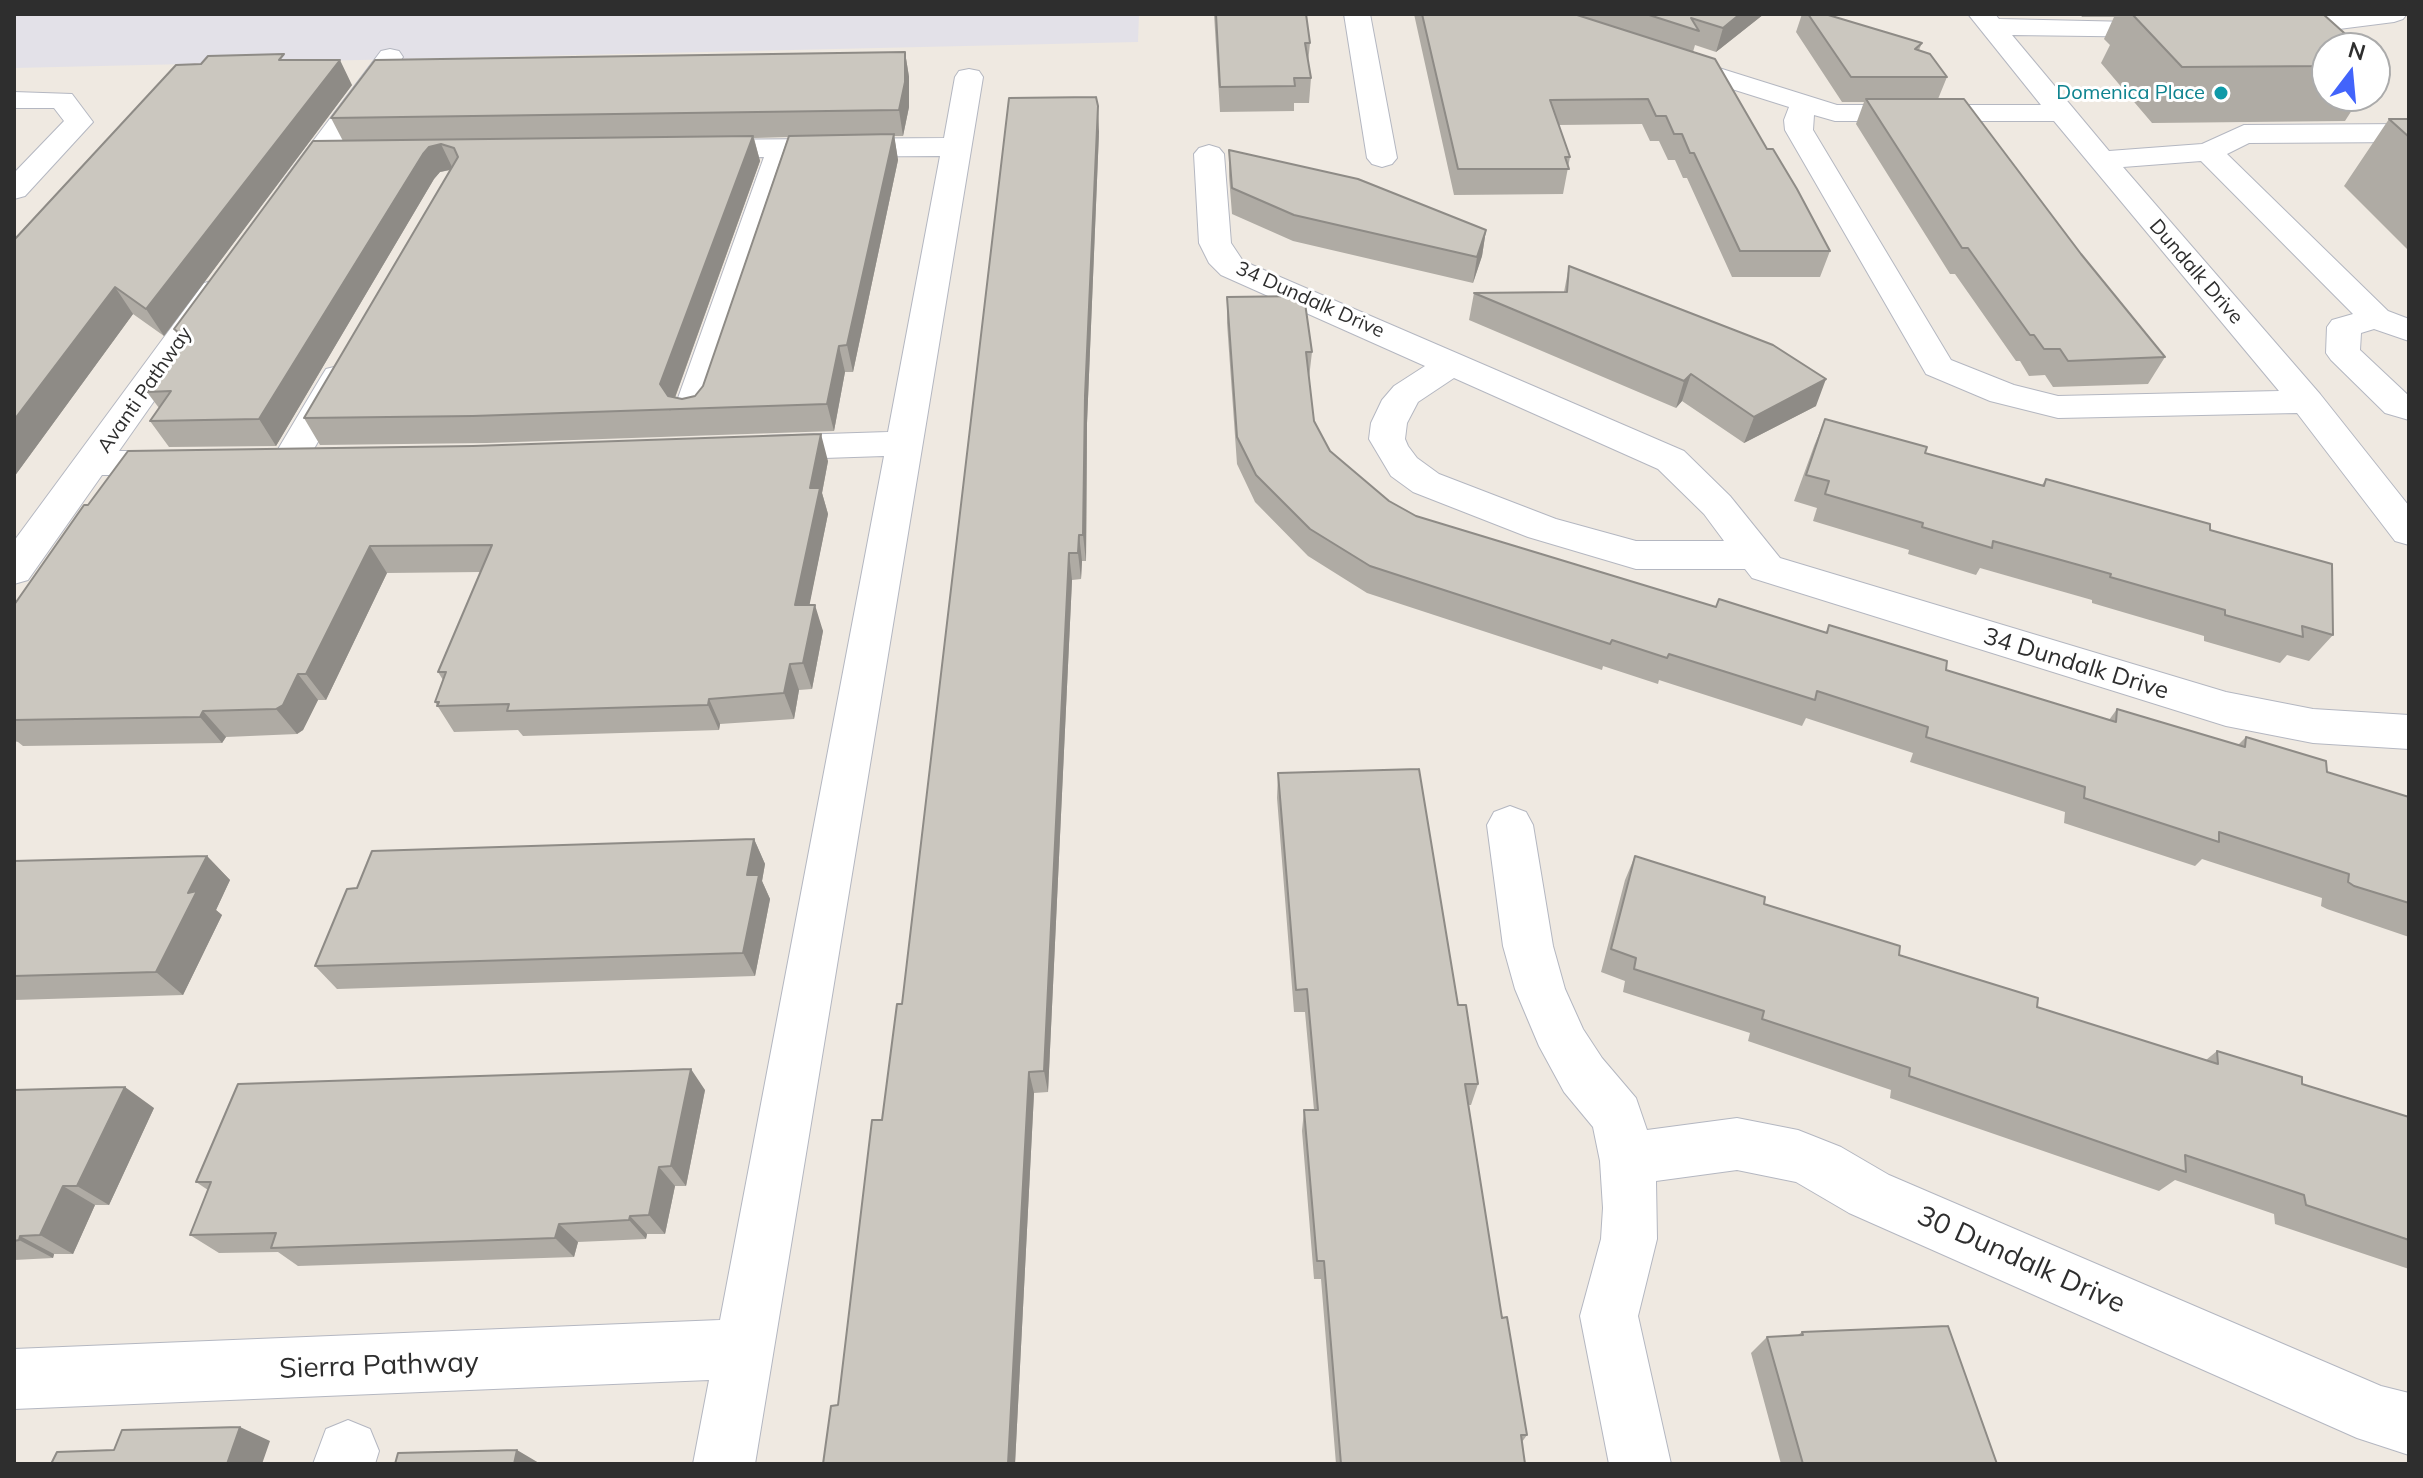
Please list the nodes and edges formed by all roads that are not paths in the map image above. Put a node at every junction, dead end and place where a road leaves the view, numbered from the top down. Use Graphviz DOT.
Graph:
graph roads {
  1 [pos="1357,14"];
  2 [pos="2394,14"];
  3 [pos="1987,21"];
  4 [pos="2188,29"];
  5 [pos="2247,30"];
  6 [pos="1653,55"];
  7 [pos="390,57"];
  8 [pos="969,77"];
  9 [pos="14,100"];
  10 [pos="1804,105"];
  11 [pos="2061,113"];
  12 [pos="2409,133"];
  13 [pos="782,147"];
  14 [pos="957,147"];
  15 [pos="670,149"];
  16 [pos="2208,152"];
  17 [pos="356,154"];
  18 [pos="1209,154"];
  19 [pos="319,155"];
  20 [pos="1382,158"];
  21 [pos="2101,160"];
  22 [pos="2259,162"];
  23 [pos="14,190"];
  24 [pos="272,217"];
  25 [pos="234,266"];
  26 [pos="2376,318"];
  27 [pos="2409,331"];
  28 [pos="352,354"];
  29 [pos="1453,363"];
  30 [pos="2307,402"];
  31 [pos="2409,409"];
  32 [pos="691,412"];
  33 [pos="906,443"];
  34 [pos="736,449"];
  35 [pos="335,460"];
  36 [pos="211,462"];
  37 [pos="93,463"];
  38 [pos="2409,532"];
  39 [pos="1756,555"];
  40 [pos="14,570"];
  41 [pos="2409,732"];
  42 [pos="1510,825"];
  43 [pos="1627,1161"];
  44 [pos="744,1349"];
  45 [pos="14,1379"];
  46 [pos="2409,1424"];
  47 [pos="724,1464"];
  48 [pos="1640,1464"];
  1 -- 20 [label="street"];
  2 -- 5 [label="street"];
  3 -- 4 [label="street"];
  3 -- 11 [label="street, Dundalk Drive"];
  6 -- 10 [label="street"];
  7 -- 19 [label="street"];
  8 -- 14 [label="street"];
  9 -- 23 [label="street"];
  10 -- 11 [label="street"];
  10 -- 30 [label="street"];
  11 -- 21 [label="street, Dundalk Drive"];
  12 -- 16 [label="street"];
  13 -- 14 [label="street"];
  13 -- 15 [label="street"];
  13 -- 32 [label="street"];
  14 -- 33 [label="street"];
  16 -- 21 [label="street"];
  16 -- 22 [label="street"];
  16 -- 26 [label="street"];
  17 -- 19 [label="street"];
  18 -- 29 [label="street, 34 Dundalk Drive"];
  19 -- 24 [label="street"];
  21 -- 30 [label="street, Dundalk Drive"];
  25 -- 37 [label="street, Avanti Pathway"];
  26 -- 27 [label="street"];
  26 -- 31 [label="street"];
  28 -- 35 [label="street"];
  29 -- 39 [label="street, 34 Dundalk Drive"];
  29 -- 39 [label="street"];
  30 -- 38 [label="street, Dundalk Drive"];
  33 -- 34 [label="street"];
  33 -- 44 [label="street"];
  36 -- 37 [label="street"];
  37 -- 40 [label="street, Avanti Pathway"];
  39 -- 41 [label="street, 34 Dundalk Drive"];
  42 -- 43 [label="street"];
  43 -- 46 [label="street, 30 Dundalk Drive"];
  43 -- 48 [label="street"];
  44 -- 45 [label="street, Sierra Pathway"];
  44 -- 47 [label="street"];
}
